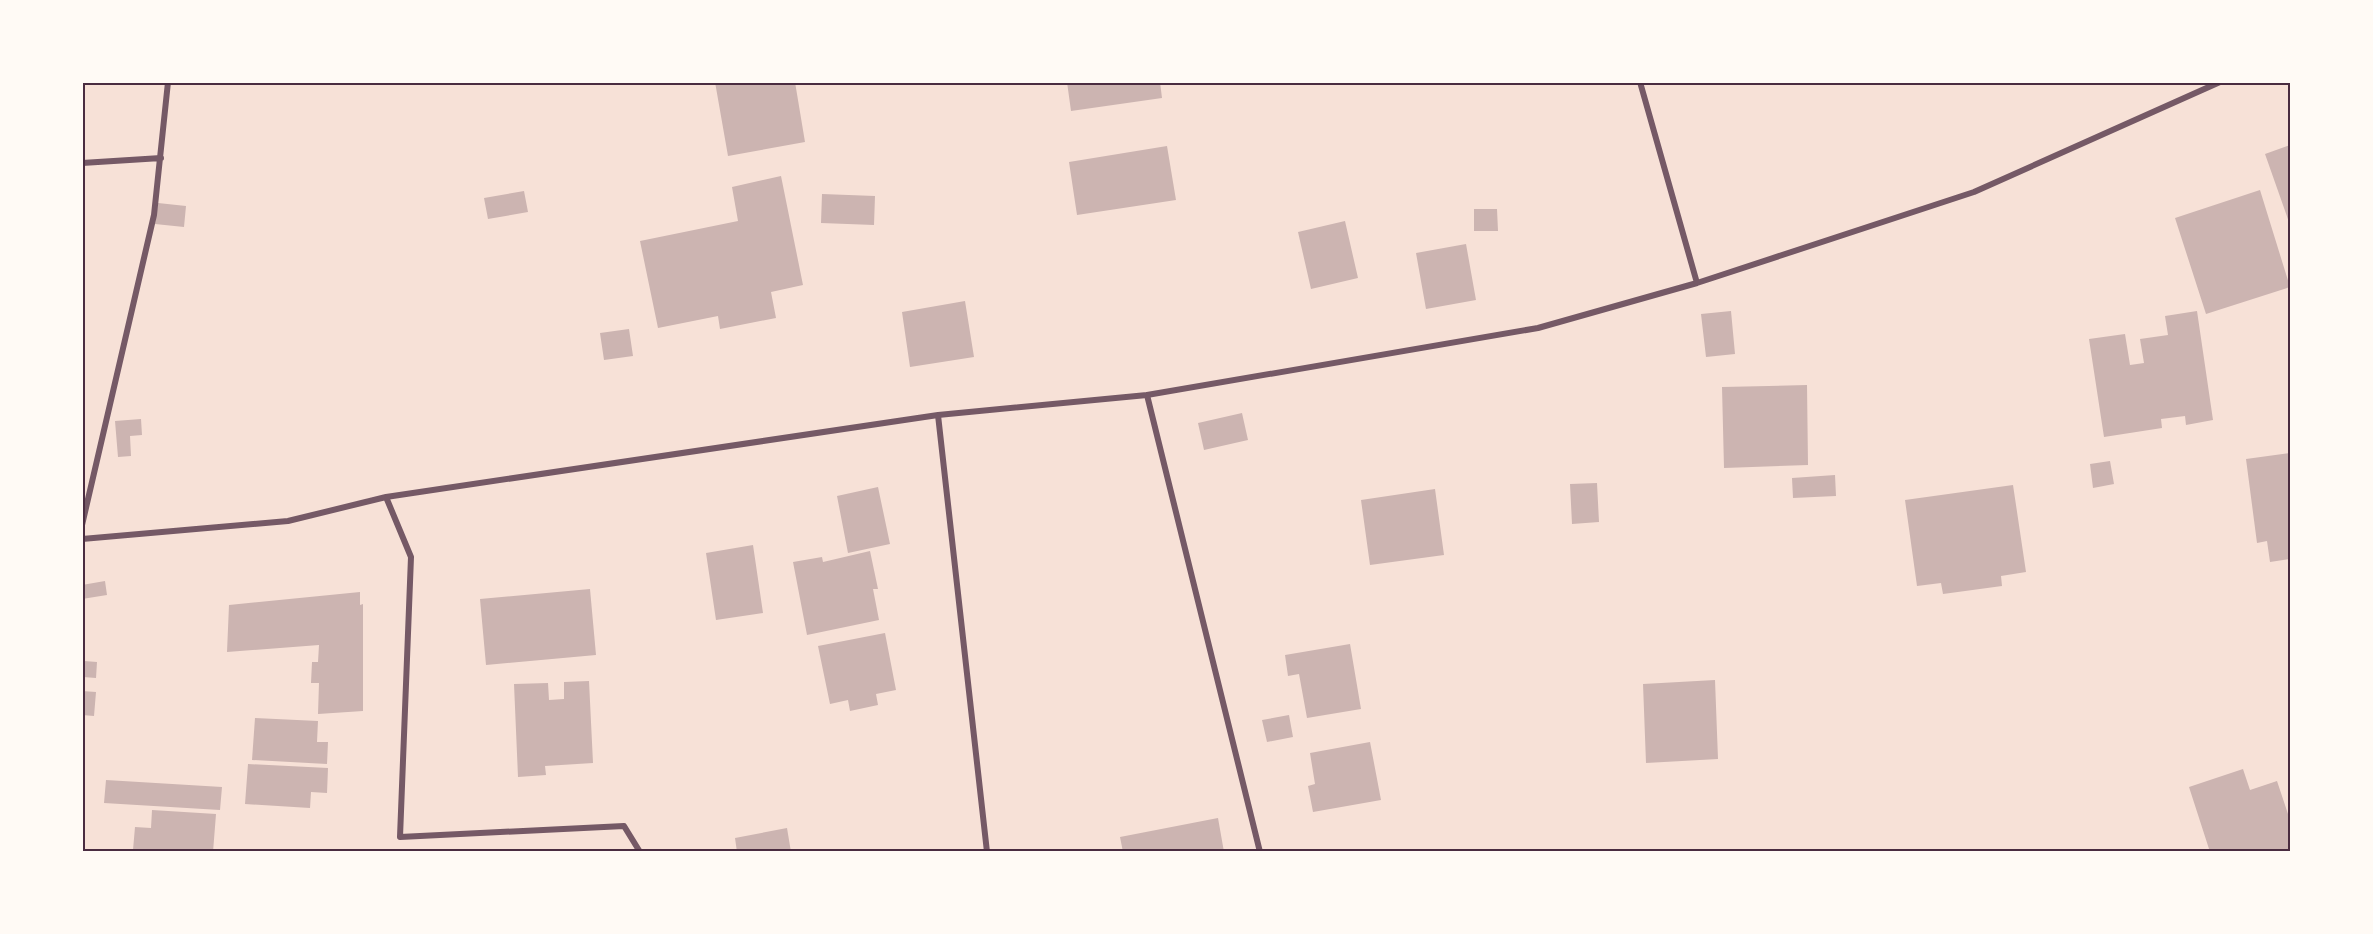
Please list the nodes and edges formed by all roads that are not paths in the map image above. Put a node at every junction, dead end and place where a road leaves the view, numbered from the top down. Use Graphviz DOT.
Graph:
graph roads {
  1 [pos="168,82"];
  2 [pos="1640,82"];
  3 [pos="2220,82"];
  4 [pos="161,158"];
  5 [pos="82,163"];
  6 [pos="1697,283"];
  7 [pos="1147,395"];
  8 [pos="938,415"];
  9 [pos="386,497"];
  10 [pos="82,525"];
  11 [pos="82,539"];
  12 [pos="640,852"];
  13 [pos="987,852"];
  14 [pos="1260,852"];
  1 -- 4 [label="street"];
  2 -- 6 [label="street"];
  3 -- 6 [label="street"];
  4 -- 5 [label="street"];
  4 -- 10 [label="street"];
  6 -- 7 [label="street"];
  7 -- 8 [label="street"];
  7 -- 14 [label="street"];
  8 -- 9 [label="street"];
  8 -- 13 [label="street"];
  9 -- 11 [label="street"];
  9 -- 12 [label="street"];
}
